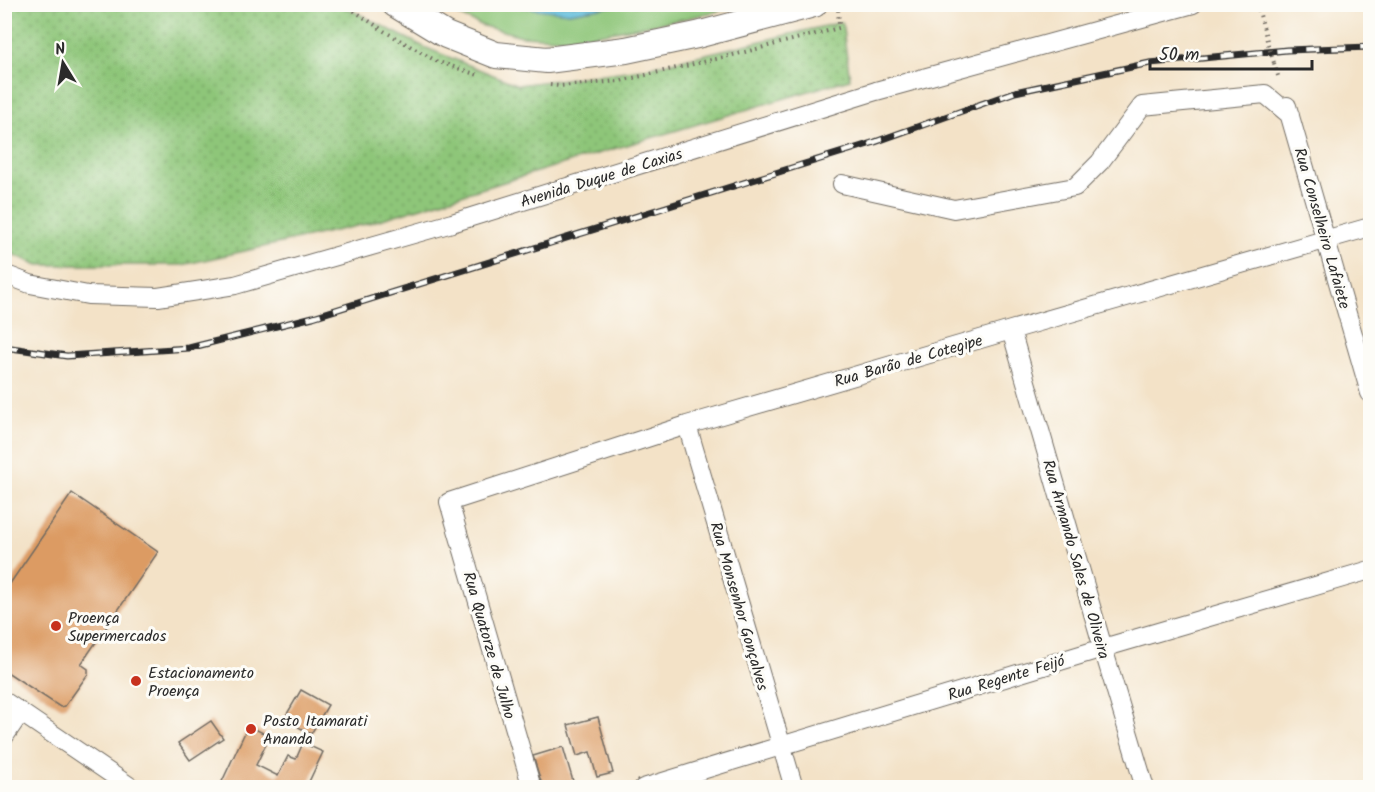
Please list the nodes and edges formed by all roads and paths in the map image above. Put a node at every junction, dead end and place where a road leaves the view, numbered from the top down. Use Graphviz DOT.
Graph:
graph roads {
  1 [pos="395,4"];
  2 [pos="814,4"];
  3 [pos="1193,4"];
  4 [pos="1257,4"];
  5 [pos="1274,63"];
  6 [pos="842,184"];
  7 [pos="1371,227"];
  8 [pos="1327,240"];
  9 [pos="4,274"];
  10 [pos="1011,330"];
  11 [pos="1371,393"];
  12 [pos="687,425"];
  13 [pos="449,502"];
  14 [pos="1371,570"];
  15 [pos="1102,648"];
  16 [pos="4,701"];
  17 [pos="21,712"];
  18 [pos="4,737"];
  19 [pos="780,745"];
  20 [pos="132,788"];
  21 [pos="532,788"];
  22 [pos="643,788"];
  23 [pos="794,788"];
  24 [pos="1145,788"];
  1 -- 2 [label="main road"];
  3 -- 9 [label="street, Avenida Duque de Caxias"];
  4 -- 5 [label="path, bridge"];
  6 -- 8 [label="street, Rua Conselheiro Lafaiete"];
  7 -- 8 [label="street, Rua Barão de Cotegipe"];
  8 -- 10 [label="street, Rua Barão de Cotegipe"];
  8 -- 11 [label="street, Rua Conselheiro Lafaiete"];
  10 -- 12 [label="street, Rua Barão de Cotegipe"];
  10 -- 15 [label="street, Rua Armando Sales de Oliveira"];
  12 -- 13 [label="street, Rua Barão de Cotegipe"];
  12 -- 19 [label="street, Rua Monsenhor Gonçalves"];
  13 -- 21 [label="street, Rua Quatorze de Julho"];
  14 -- 15 [label="street, Rua Regente Feijó"];
  15 -- 19 [label="street, Rua Regente Feijó"];
  15 -- 24 [label="street, Rua Armando Sales de Oliveira"];
  16 -- 17 [label="street"];
  17 -- 18 [label="street"];
  17 -- 20 [label="street"];
  19 -- 22 [label="street, Rua Regente Feijó"];
  19 -- 23 [label="street, Rua Monsenhor Gonçalves"];
}
